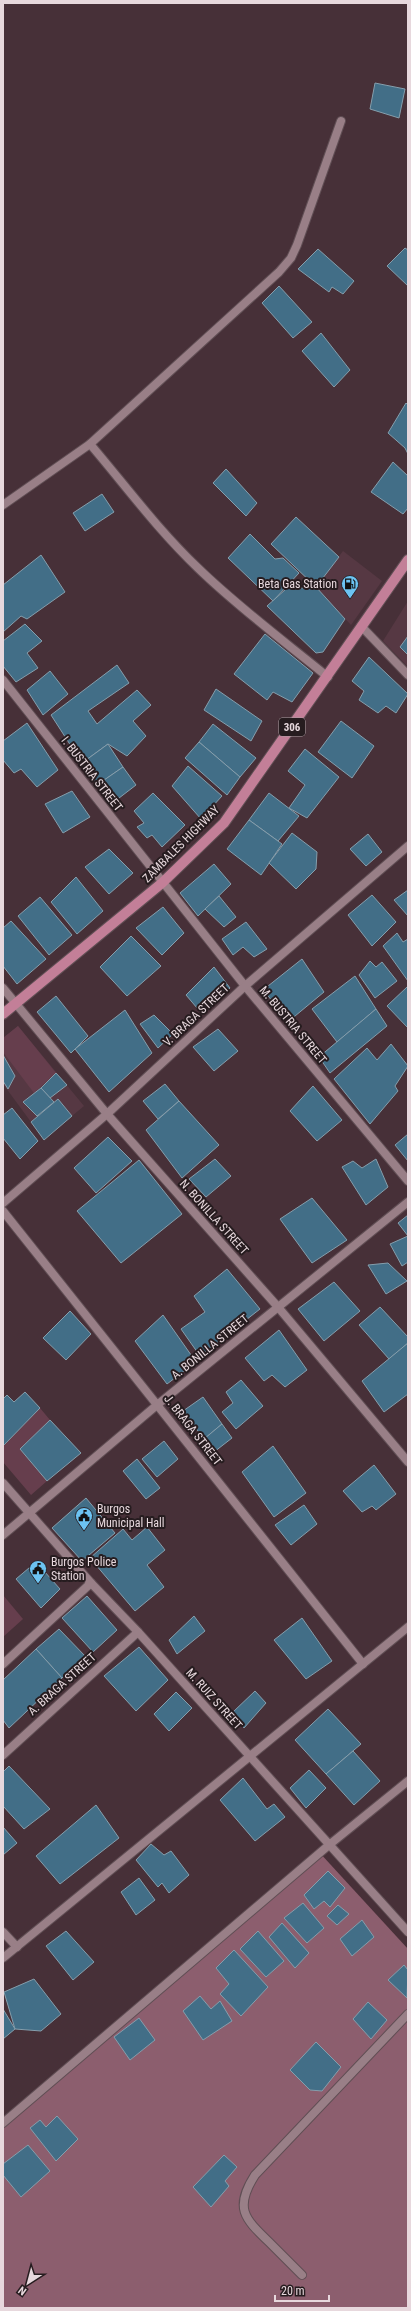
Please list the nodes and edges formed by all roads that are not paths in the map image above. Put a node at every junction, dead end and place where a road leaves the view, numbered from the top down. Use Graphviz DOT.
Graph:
graph roads {
  1 [pos="341,120"];
  2 [pos="90,444"];
  3 [pos="3,505"];
  4 [pos="408,560"];
  5 [pos="361,626"];
  6 [pos="408,675"];
  7 [pos="328,677"];
  8 [pos="3,680"];
  9 [pos="408,846"];
  10 [pos="162,883"];
  11 [pos="245,986"];
  12 [pos="3,988"];
  13 [pos="16,1003"];
  14 [pos="3,1014"];
  15 [pos="107,1114"];
  16 [pos="408,1181"];
  17 [pos="408,1202"];
  18 [pos="3,1203"];
  19 [pos="3,1211"];
  20 [pos="278,1307"];
  21 [pos="157,1405"];
  22 [pos="408,1462"];
  23 [pos="3,1482"];
  24 [pos="28,1512"];
  25 [pos="3,1535"];
  26 [pos="91,1583"];
  27 [pos="408,1627"];
  28 [pos="138,1632"];
  29 [pos="3,1664"];
  30 [pos="363,1664"];
  31 [pos="3,1754"];
  32 [pos="250,1757"];
  33 [pos="408,1781"];
  34 [pos="329,1845"];
  35 [pos="3,1932"];
  36 [pos="408,1932"];
  37 [pos="17,1947"];
  38 [pos="3,1958"];
  39 [pos="408,2014"];
  40 [pos="3,2124"];
  41 [pos="302,2275"];
  1 -- 2 [label="street"];
  2 -- 3 [label="street"];
  2 -- 7 [label="street"];
  4 -- 5 [label="main road, ZAMBALES HIGHWAY / 306"];
  5 -- 6 [label="street"];
  5 -- 7 [label="main road, ZAMBALES HIGHWAY / 306"];
  7 -- 10 [label="main road, ZAMBALES HIGHWAY / 306"];
  8 -- 10 [label="street, I. BUSTRIA STREET"];
  9 -- 11 [label="street, V. BRAGA STREET"];
  10 -- 11 [label="street, M. BUSTRIA STREET"];
  10 -- 13 [label="main road, ZAMBALES HIGHWAY / 306"];
  11 -- 15 [label="street, V. BRAGA STREET"];
  11 -- 16 [label="street, M. BUSTRIA STREET"];
  12 -- 13 [label="street, N. BONILLA STREET"];
  13 -- 14 [label="main road, ZAMBALES HIGHWAY / 306"];
  13 -- 15 [label="street, N. BONILLA STREET"];
  15 -- 18 [label="street, V. BRAGA STREET"];
  15 -- 20 [label="street, N. BONILLA STREET"];
  17 -- 20 [label="street, A. BONILLA STREET"];
  19 -- 21 [label="street, J. BRAGA STREET"];
  20 -- 21 [label="street, A. BONILLA STREET"];
  20 -- 22 [label="street, N. BONILLA STREET"];
  21 -- 24 [label="street, A. BONILLA STREET"];
  21 -- 30 [label="street, J. BRAGA STREET"];
  23 -- 24 [label="street, M. RUIZ STREET"];
  24 -- 25 [label="street, A. BONILLA STREET"];
  24 -- 26 [label="street, M. RUIZ STREET"];
  26 -- 28 [label="street, M. RUIZ STREET"];
  26 -- 29 [label="street"];
  27 -- 30 [label="street"];
  28 -- 31 [label="street, A. BRAGA STREET"];
  28 -- 32 [label="street, M. RUIZ STREET"];
  30 -- 32 [label="street"];
  32 -- 34 [label="street, M. RUIZ STREET"];
  32 -- 37 [label="street"];
  33 -- 34 [label="street"];
  34 -- 36 [label="street, M. RUIZ STREET"];
  34 -- 40 [label="street"];
  35 -- 37 [label="street"];
  37 -- 38 [label="street"];
  39 -- 41 [label="street"];
}
